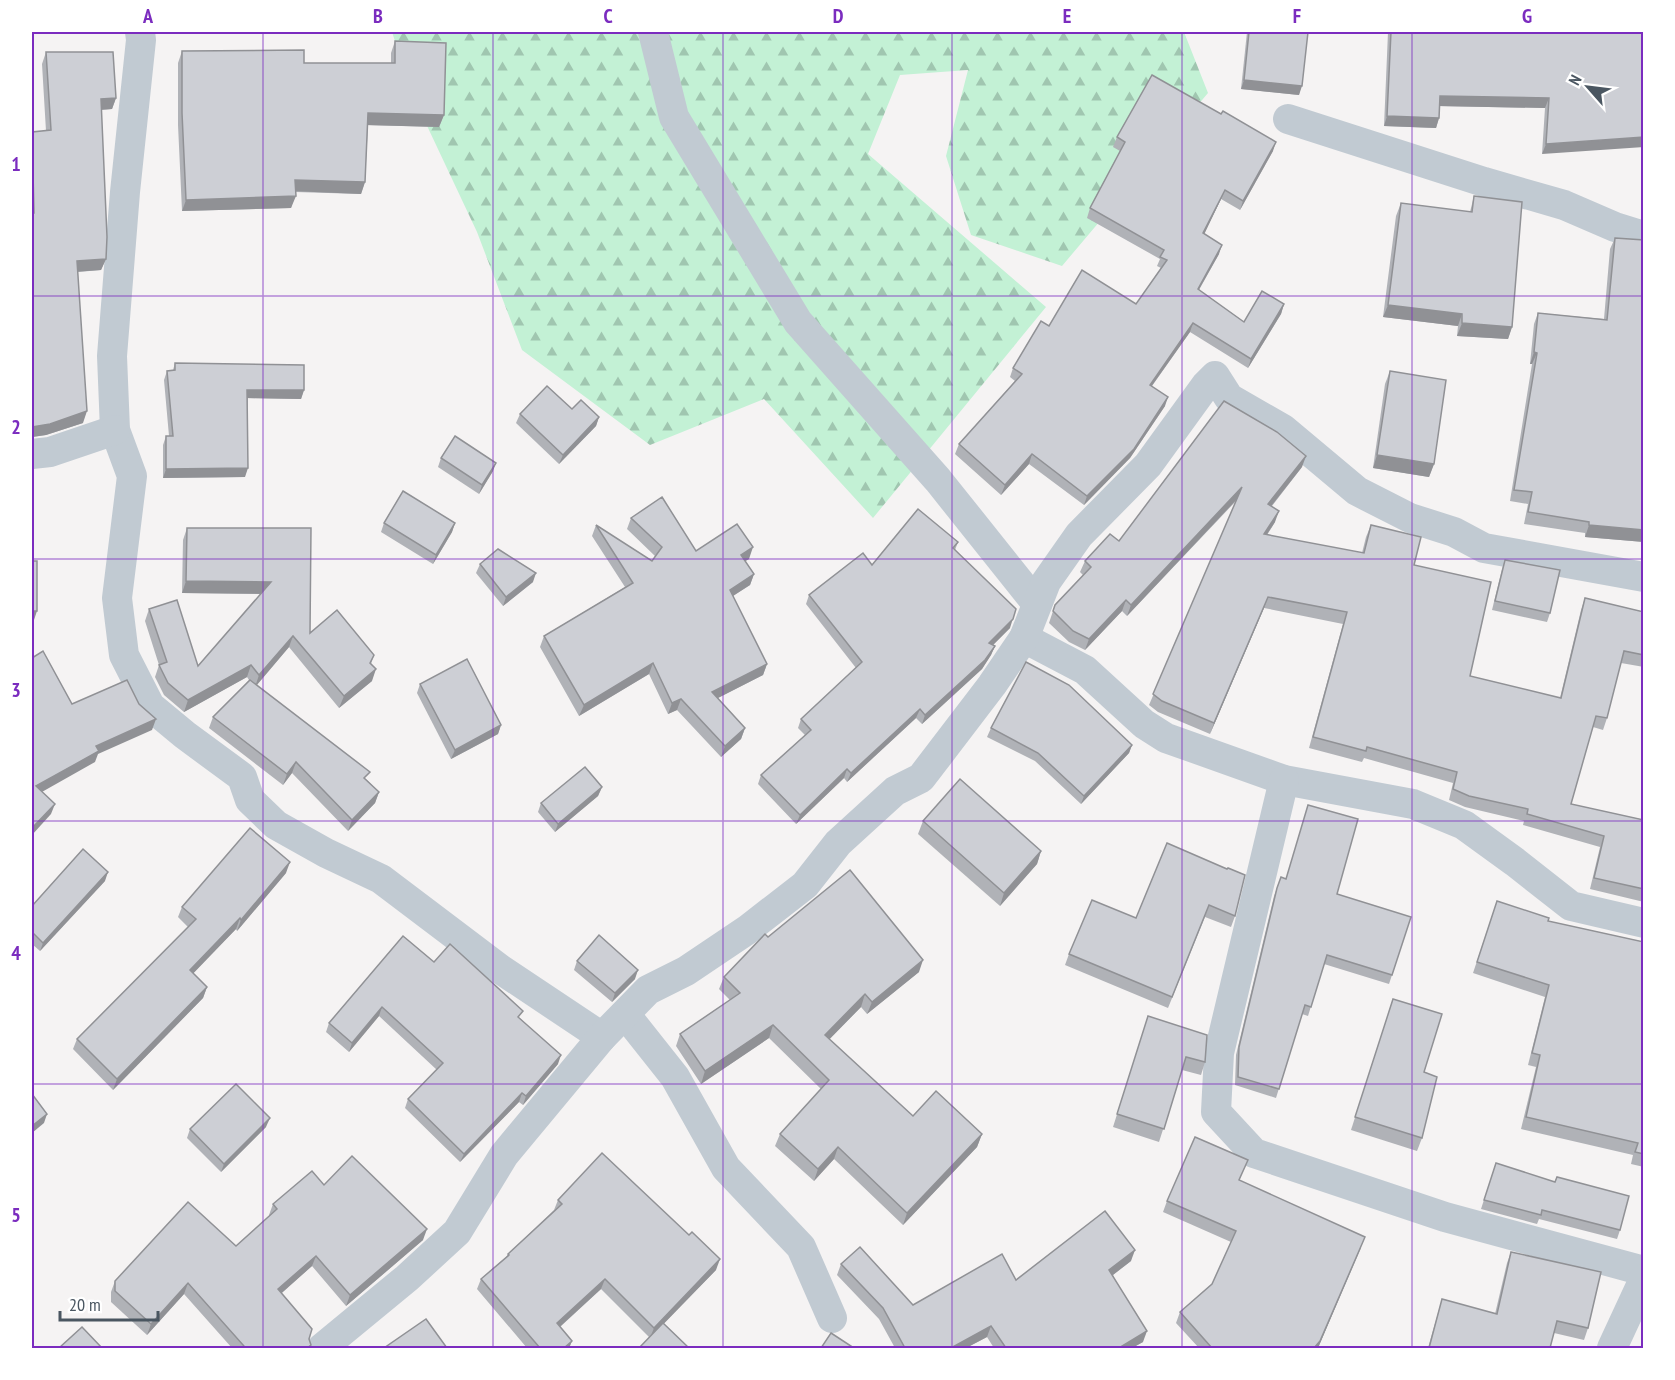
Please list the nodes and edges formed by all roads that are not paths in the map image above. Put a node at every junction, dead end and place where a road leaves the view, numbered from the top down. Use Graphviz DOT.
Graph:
graph roads {
  1 [pos="140,32"];
  2 [pos="653,32"];
  3 [pos="1288,119"];
  4 [pos="1644,236"];
  5 [pos="115,429"];
  6 [pos="32,454"];
  7 [pos="1644,577"];
  8 [pos="1037,604"];
  9 [pos="1023,638"];
  10 [pos="1284,780"];
  11 [pos="1644,923"];
  12 [pos="625,1014"];
  13 [pos="602,1038"];
  14 [pos="1644,1270"];
  15 [pos="1644,1279"];
  16 [pos="832,1318"];
  17 [pos="322,1348"];
  18 [pos="1612,1348"];
  1 -- 5 [label="street"];
  2 -- 8 [label="street"];
  3 -- 4 [label="street"];
  5 -- 6 [label="street"];
  5 -- 13 [label="street"];
  7 -- 8 [label="street"];
  8 -- 9 [label="street"];
  9 -- 10 [label="street"];
  9 -- 12 [label="street"];
  10 -- 11 [label="street"];
  10 -- 14 [label="street"];
  12 -- 13 [label="street"];
  12 -- 16 [label="street"];
  13 -- 17 [label="street"];
  15 -- 18 [label="street"];
}
